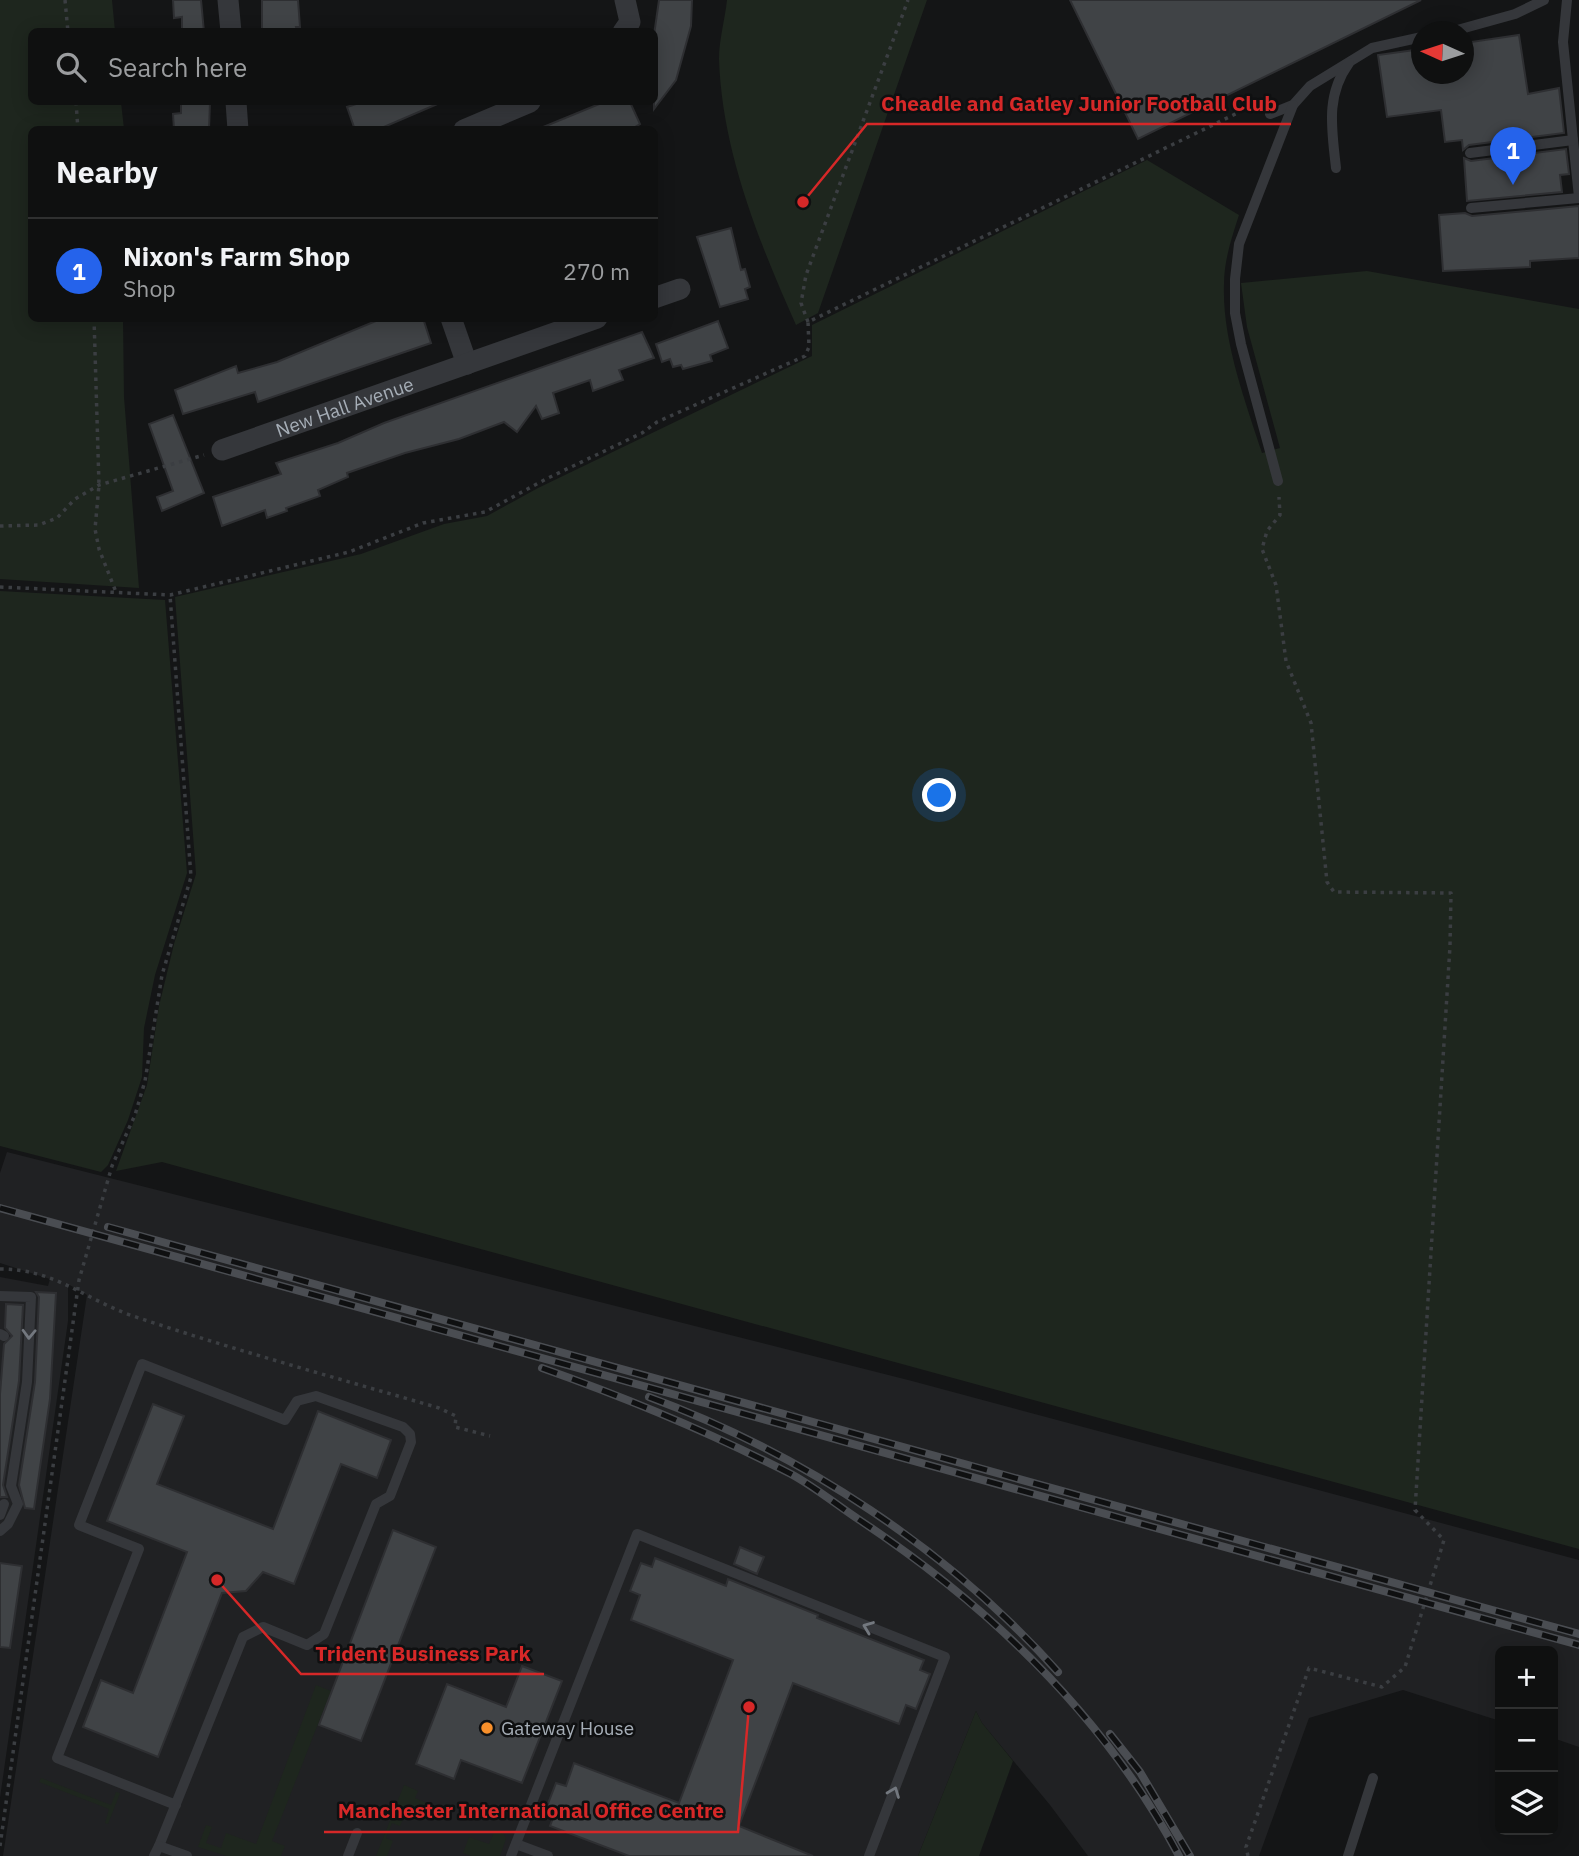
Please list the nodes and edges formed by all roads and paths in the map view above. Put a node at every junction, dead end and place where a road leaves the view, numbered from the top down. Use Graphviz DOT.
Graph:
graph roads {
  1 [pos="65,0"];
  2 [pos="228,0"];
  3 [pos="625,0"];
  4 [pos="908,0"];
  5 [pos="1544,0"];
  6 [pos="1567,0"];
  7 [pos="1474,25"];
  8 [pos="68,28"];
  9 [pos="231,28"];
  10 [pos="625,28"];
  11 [pos="1411,39"];
  12 [pos="1351,60"];
  13 [pos="1263,100"];
  14 [pos="76,105"];
  15 [pos="236,105"];
  16 [pos="523,105"];
  17 [pos="1293,105"];
  18 [pos="1270,114"];
  19 [pos="78,126"];
  20 [pos="238,126"];
  21 [pos="473,126"];
  22 [pos="1573,140"];
  23 [pos="1470,153"];
  24 [pos="1336,168"];
  25 [pos="1579,197"];
  26 [pos="1471,208"];
  27 [pos="680,289"];
  28 [pos="658,297"];
  29 [pos="94,322"];
  30 [pos="452,322"];
  31 [pos="586,322"];
  32 [pos="808,322"];
  33 [pos="467,365"];
  34 [pos="222,450"];
  35 [pos="1278,481"];
  36 [pos="99,485"];
  37 [pos="0,526"];
  38 [pos="0,587"];
  39 [pos="116,593"];
  40 [pos="170,595"];
  41 [pos="0,1269"];
  42 [pos="78,1288"];
  43 [pos="0,1296"];
  44 [pos="490,1436"];
  45 [pos="0,1531"];
  46 [pos="1373,1778"];
  47 [pos="176,1805"];
  48 [pos="357,1833"];
  49 [pos="516,1844"];
  50 [pos="0,1846"];
  51 [pos="157,1851"];
  52 [pos="187,1856"];
  53 [pos="348,1856"];
  54 [pos="511,1856"];
  55 [pos="548,1856"];
  56 [pos="869,1856"];
  57 [pos="1248,1856"];
  58 [pos="1348,1856"];
  1 -- 8 [label="path"];
  2 -- 9 [label="street"];
  3 -- 10 [label="street"];
  4 -- 32 [label="path"];
  5 -- 7 [label="lane"];
  6 -- 22 [label="lane"];
  11 -- 12 [label="lane"];
  12 -- 17 [label="lane"];
  12 -- 24 [label="lane"];
  13 -- 32 [label="path"];
  14 -- 19 [label="path"];
  15 -- 20 [label="street"];
  16 -- 21 [label="street"];
  17 -- 18 [label="lane"];
  17 -- 35 [label="lane"];
  22 -- 23 [label="lane"];
  22 -- 25 [label="lane"];
  25 -- 26 [label="lane"];
  27 -- 28 [label="street"];
  29 -- 36 [label="path"];
  30 -- 33 [label="street"];
  31 -- 33 [label="street, New Hall Avenue"];
  32 -- 40 [label="path"];
  33 -- 34 [label="street, New Hall Avenue"];
  34 -- 36 [label="path"];
  35 -- 57 [label="path"];
  36 -- 37 [label="path"];
  36 -- 39 [label="path"];
  38 -- 39 [label="path"];
  39 -- 40 [label="path"];
  40 -- 42 [label="path"];
  41 -- 42 [label="path"];
  42 -- 44 [label="path"];
  42 -- 50 [label="path"];
  43 -- 45 [label="lane, one-way"];
  46 -- 58 [label="lane"];
  47 -- 47 [label="lane"];
  47 -- 51 [label="lane"];
  48 -- 53 [label="lane"];
  49 -- 54 [label="lane"];
  49 -- 55 [label="lane"];
  56 -- 49 [label="lane, one-way"];
  51 -- 52 [label="lane"];
}
